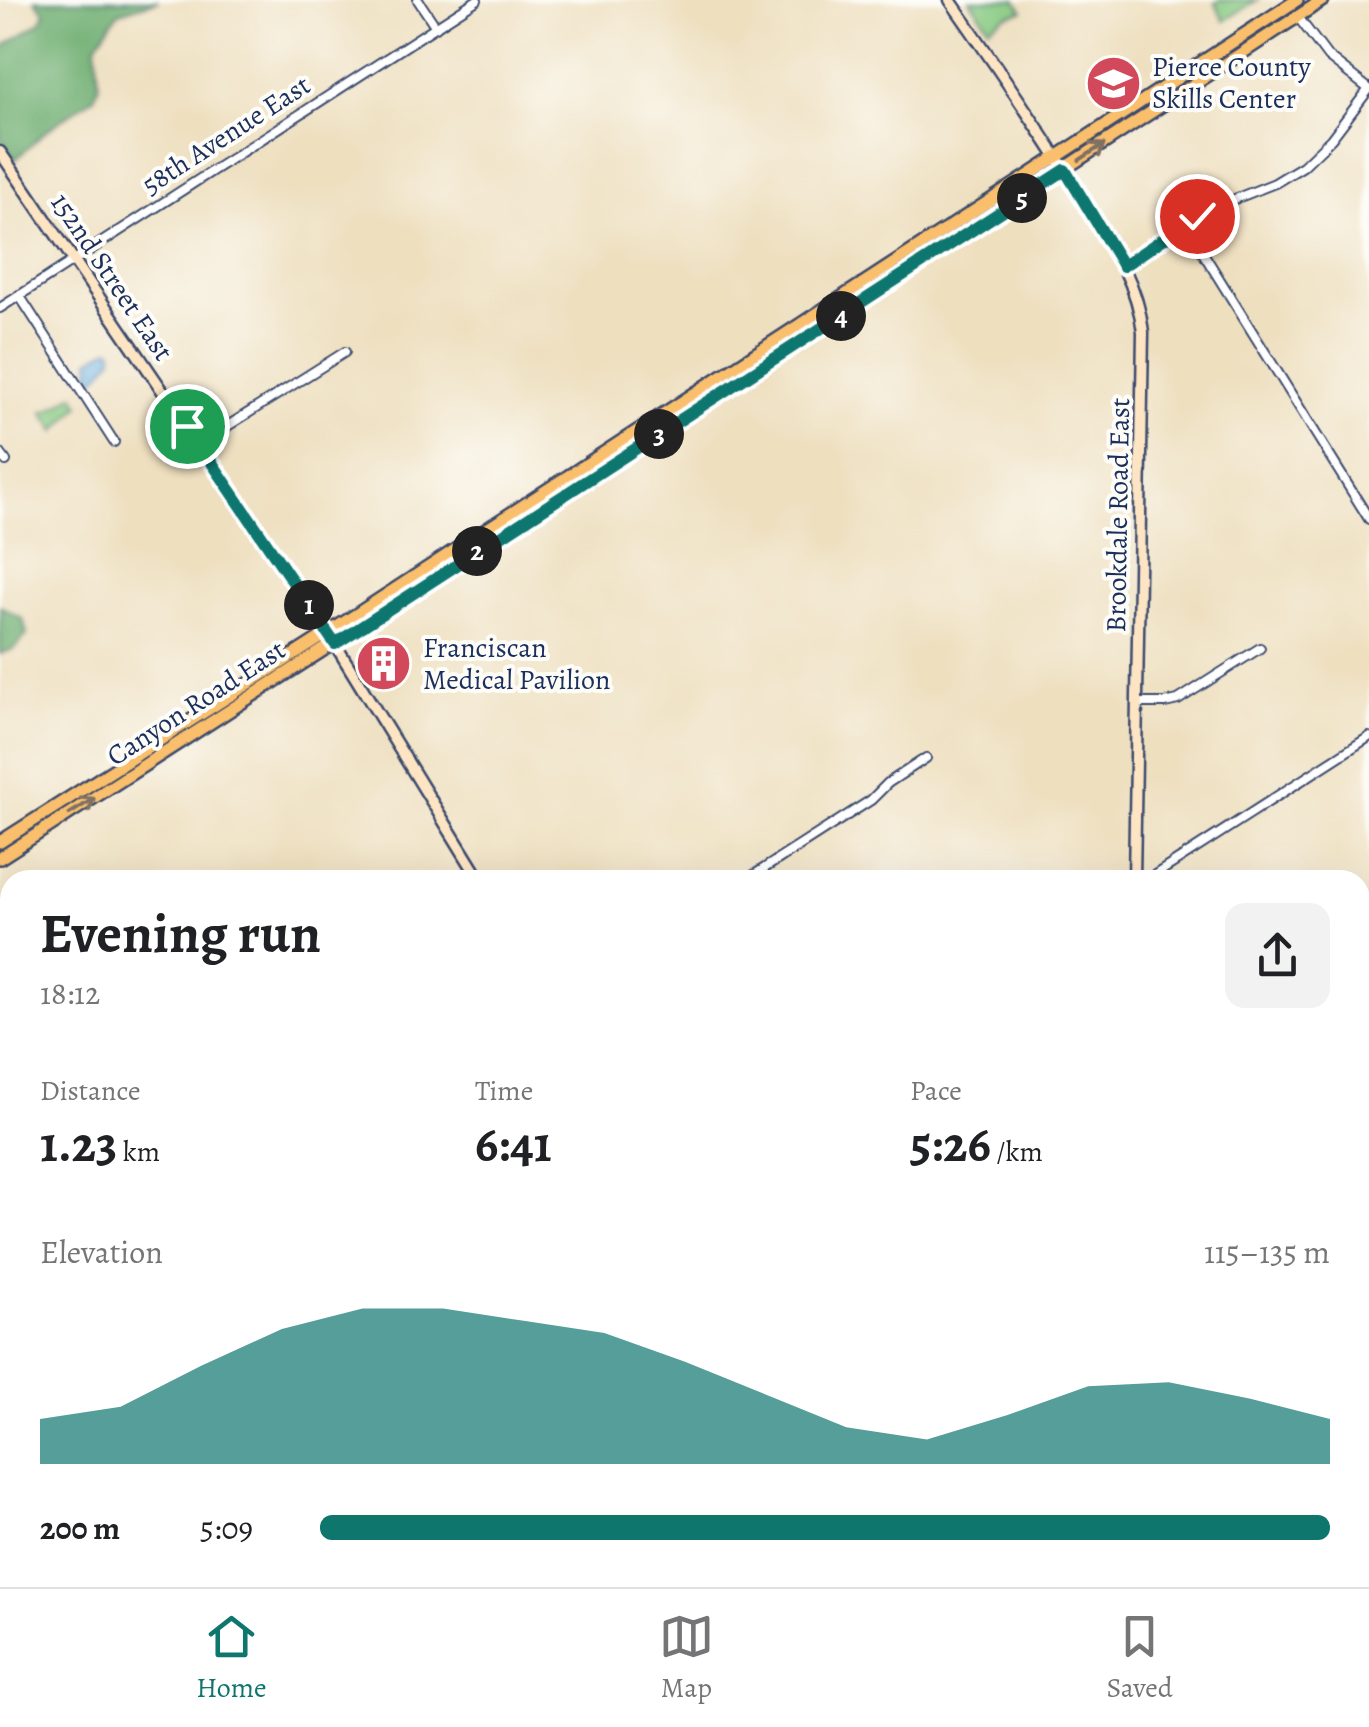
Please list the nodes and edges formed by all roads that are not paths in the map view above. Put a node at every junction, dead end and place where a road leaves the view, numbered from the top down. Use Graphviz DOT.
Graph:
graph roads {
  1 [pos="418,0"];
  2 [pos="477,0"];
  3 [pos="950,0"];
  4 [pos="1297,0"];
  5 [pos="1323,0"];
  6 [pos="1298,17"];
  7 [pos="436,26"];
  8 [pos="1369,89"];
  9 [pos="0,152"];
  10 [pos="1056,156"];
  11 [pos="1065,170"];
  12 [pos="1185,224"];
  13 [pos="74,260"];
  14 [pos="1123,266"];
  15 [pos="19,295"];
  16 [pos="0,308"];
  17 [pos="345,352"];
  18 [pos="114,442"];
  19 [pos="199,444"];
  20 [pos="1369,519"];
  21 [pos="331,638"];
  22 [pos="1260,648"];
  23 [pos="1138,704"];
  24 [pos="1369,736"];
  25 [pos="926,758"];
  26 [pos="35,819"];
  27 [pos="0,842"];
  28 [pos="0,858"];
  29 [pos="474,870"];
  30 [pos="762,870"];
  31 [pos="1134,870"];
  32 [pos="1162,870"];
  1 -- 7 [label="street"];
  2 -- 7 [label="street, 58th Avenue East"];
  3 -- 10 [label="main road, Brookdale Road East"];
  4 -- 10 [label="main road, Canyon Road East"];
  5 -- 6 [label="main road, Canyon Road East"];
  6 -- 8 [label="street"];
  11 -- 6 [label="main road, Canyon Road East, one-way"];
  7 -- 13 [label="street, 58th Avenue East"];
  8 -- 12 [label="street"];
  9 -- 13 [label="main road, 152nd Street East"];
  10 -- 11 [label="main road, Brookdale Road East"];
  10 -- 21 [label="main road, Canyon Road East"];
  11 -- 14 [label="main road, Brookdale Road East"];
  11 -- 21 [label="main road, Canyon Road East"];
  12 -- 14 [label="street"];
  12 -- 20 [label="street"];
  13 -- 15 [label="street, 58th Avenue East"];
  13 -- 19 [label="main road, 152nd Street East"];
  14 -- 23 [label="main road, Brookdale Road East"];
  15 -- 16 [label="street, 58th Avenue East"];
  15 -- 18 [label="street"];
  17 -- 19 [label="street"];
  19 -- 21 [label="main road, 152nd Street East"];
  21 -- 26 [label="main road, Canyon Road East"];
  28 -- 21 [label="main road, Canyon Road East, one-way"];
  21 -- 29 [label="main road, 152nd Street East"];
  22 -- 23 [label="street"];
  23 -- 31 [label="main road, Brookdale Road East"];
  24 -- 32 [label="street"];
  25 -- 30 [label="street"];
  26 -- 27 [label="main road, Canyon Road East"];
  26 -- 28 [label="main road"];
}
